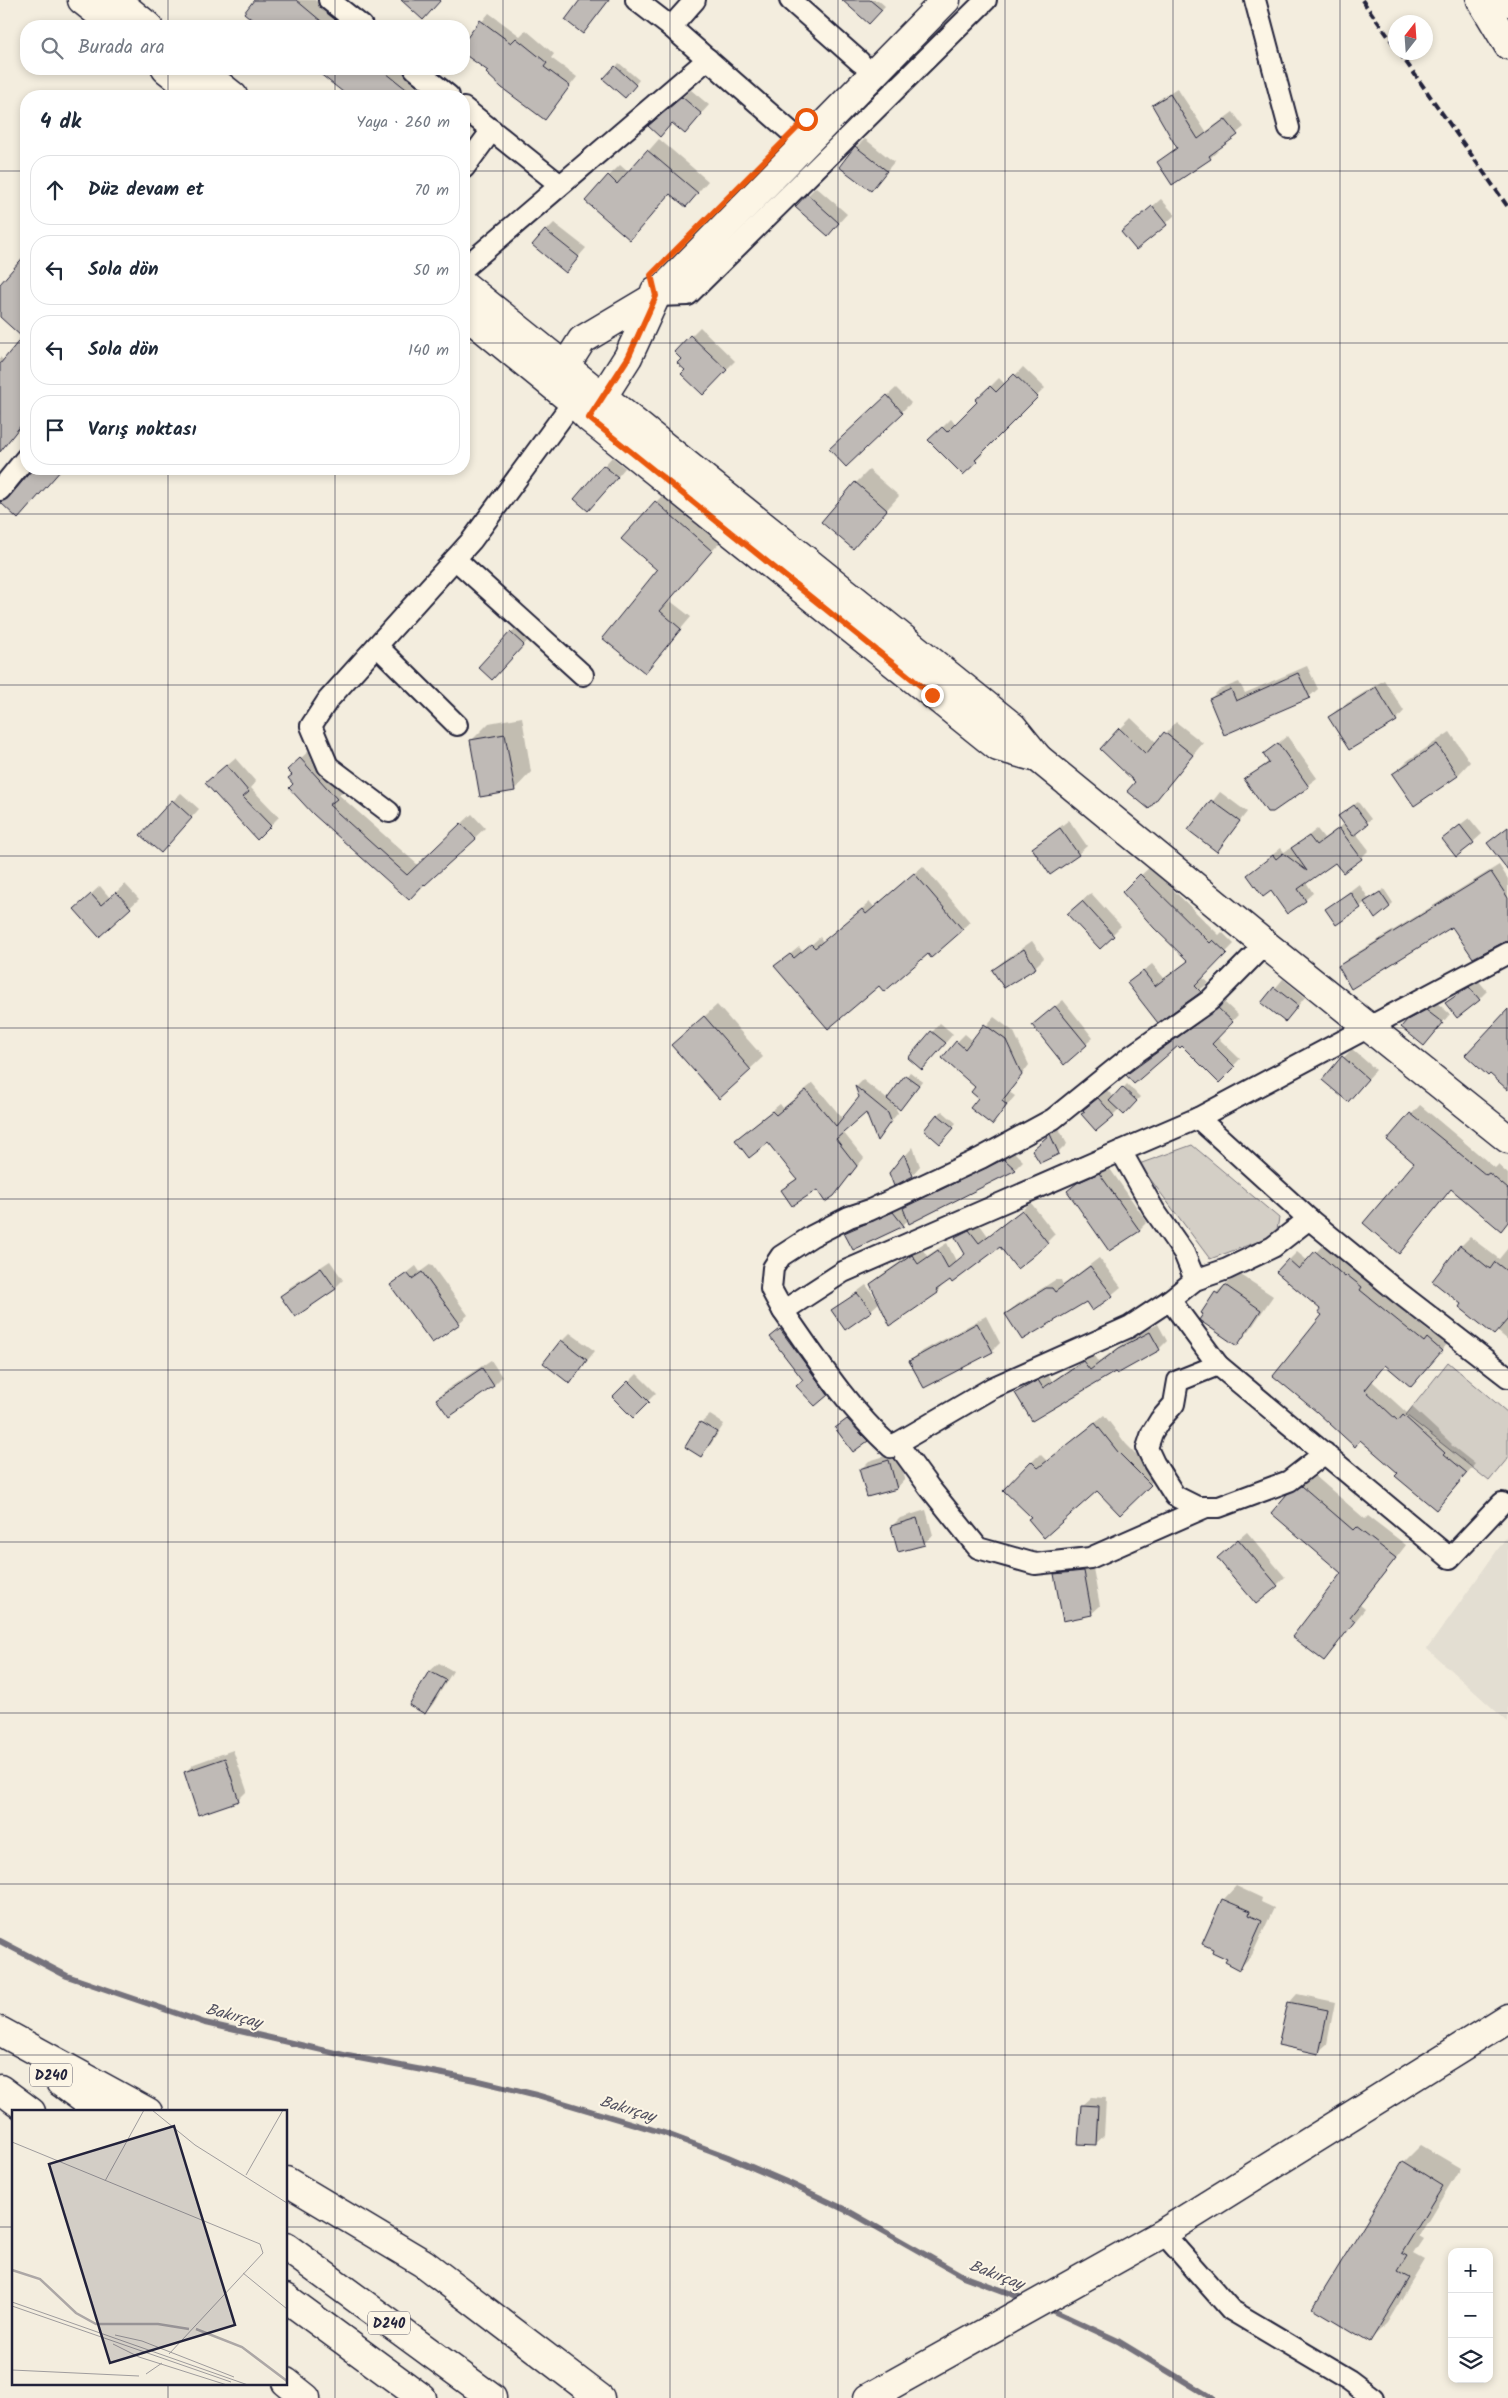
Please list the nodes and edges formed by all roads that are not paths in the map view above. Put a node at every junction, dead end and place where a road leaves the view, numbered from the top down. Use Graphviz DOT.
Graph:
graph roads {
  1 [pos="82,0"];
  2 [pos="116,0"];
  3 [pos="329,0"];
  4 [pos="636,0"];
  5 [pos="695,0"];
  6 [pos="790,0"];
  7 [pos="920,0"];
  8 [pos="946,0"];
  9 [pos="986,0"];
  10 [pos="1255,0"];
  11 [pos="1481,0"];
  12 [pos="1506,0"];
  13 [pos="1508,6"];
  14 [pos="107,20"];
  15 [pos="141,20"];
  16 [pos="354,20"];
  17 [pos="671,27"];
  18 [pos="1508,45"];
  19 [pos="708,59"];
  20 [pos="860,62"];
  21 [pos="174,75"];
  22 [pos="207,75"];
  23 [pos="423,75"];
  24 [pos="192,90"];
  25 [pos="225,90"];
  26 [pos="441,90"];
  27 [pos="470,113"];
  28 [pos="1289,128"];
  29 [pos="492,130"];
  30 [pos="792,133"];
  31 [pos="470,160"];
  32 [pos="559,184"];
  33 [pos="470,263"];
  34 [pos="470,291"];
  35 [pos="656,296"];
  36 [pos="470,317"];
  37 [pos="577,394"];
  38 [pos="20,465"];
  39 [pos="0,490"];
  40 [pos="454,559"];
  41 [pos="377,646"];
  42 [pos="583,674"];
  43 [pos="457,725"];
  44 [pos="389,812"];
  45 [pos="1264,944"];
  46 [pos="1508,952"];
  47 [pos="1368,1028"];
  48 [pos="1198,1118"];
  49 [pos="1508,1139"];
  50 [pos="1121,1151"];
  51 [pos="1309,1219"];
  52 [pos="1195,1280"];
  53 [pos="1170,1300"];
  54 [pos="783,1311"];
  55 [pos="1218,1365"];
  56 [pos="1508,1377"];
  57 [pos="897,1443"];
  58 [pos="1325,1453"];
  59 [pos="1506,1502"];
  60 [pos="1206,1507"];
  61 [pos="1508,2018"];
  62 [pos="0,2031"];
  63 [pos="0,2038"];
  64 [pos="0,2089"];
  65 [pos="0,2109"];
  66 [pos="28,2110"];
  67 [pos="98,2110"];
  68 [pos="144,2110"];
  69 [pos="12,2120"];
  70 [pos="288,2182"];
  71 [pos="1153,2239"];
  72 [pos="288,2248"];
  73 [pos="288,2299"];
  74 [pos="288,2384"];
  75 [pos="306,2398"];
  76 [pos="422,2398"];
  77 [pos="492,2398"];
  78 [pos="600,2398"];
  79 [pos="868,2398"];
  80 [pos="1373,2398"];
  1 -- 14 [label="main road"];
  2 -- 15 [label="main road"];
  3 -- 16 [label="street"];
  4 -- 17 [label="street"];
  5 -- 17 [label="street"];
  6 -- 20 [label="street"];
  7 -- 20 [label="main road"];
  8 -- 35 [label="main road"];
  9 -- 35 [label="street"];
  10 -- 28 [label="street"];
  11 -- 18 [label="main road"];
  12 -- 13 [label="street"];
  17 -- 19 [label="street"];
  19 -- 30 [label="street"];
  19 -- 32 [label="street"];
  20 -- 30 [label="main road"];
  21 -- 24 [label="main road"];
  22 -- 25 [label="main road"];
  23 -- 26 [label="street"];
  27 -- 29 [label="street"];
  29 -- 31 [label="street"];
  29 -- 32 [label="street"];
  30 -- 35 [label="main road"];
  32 -- 33 [label="street"];
  34 -- 37 [label="main road"];
  35 -- 37 [label="main road"];
  35 -- 37 [label="main road"];
  36 -- 37 [label="main road"];
  37 -- 40 [label="street"];
  37 -- 45 [label="main road"];
  38 -- 39 [label="street"];
  40 -- 41 [label="street"];
  40 -- 42 [label="street"];
  41 -- 43 [label="street"];
  41 -- 44 [label="street"];
  45 -- 47 [label="main road"];
  45 -- 54 [label="street"];
  46 -- 47 [label="street"];
  47 -- 48 [label="street"];
  47 -- 49 [label="main road"];
  48 -- 50 [label="street"];
  48 -- 51 [label="street"];
  50 -- 52 [label="street"];
  50 -- 54 [label="street"];
  51 -- 52 [label="street"];
  51 -- 56 [label="street"];
  52 -- 53 [label="street"];
  53 -- 55 [label="street"];
  53 -- 57 [label="street"];
  54 -- 57 [label="street"];
  55 -- 58 [label="street"];
  55 -- 60 [label="street"];
  57 -- 60 [label="street"];
  58 -- 59 [label="street"];
  58 -- 60 [label="street"];
  61 -- 71 [label="main road"];
  62 -- 68 [label="main road"];
  63 -- 67 [label="main road, D240"];
  64 -- 66 [label="main road, D240"];
  65 -- 69 [label="main road"];
  70 -- 78 [label="main road"];
  71 -- 79 [label="main road"];
  71 -- 80 [label="street"];
  72 -- 77 [label="main road, D240"];
  73 -- 76 [label="main road, D240"];
  74 -- 75 [label="main road"];
}
